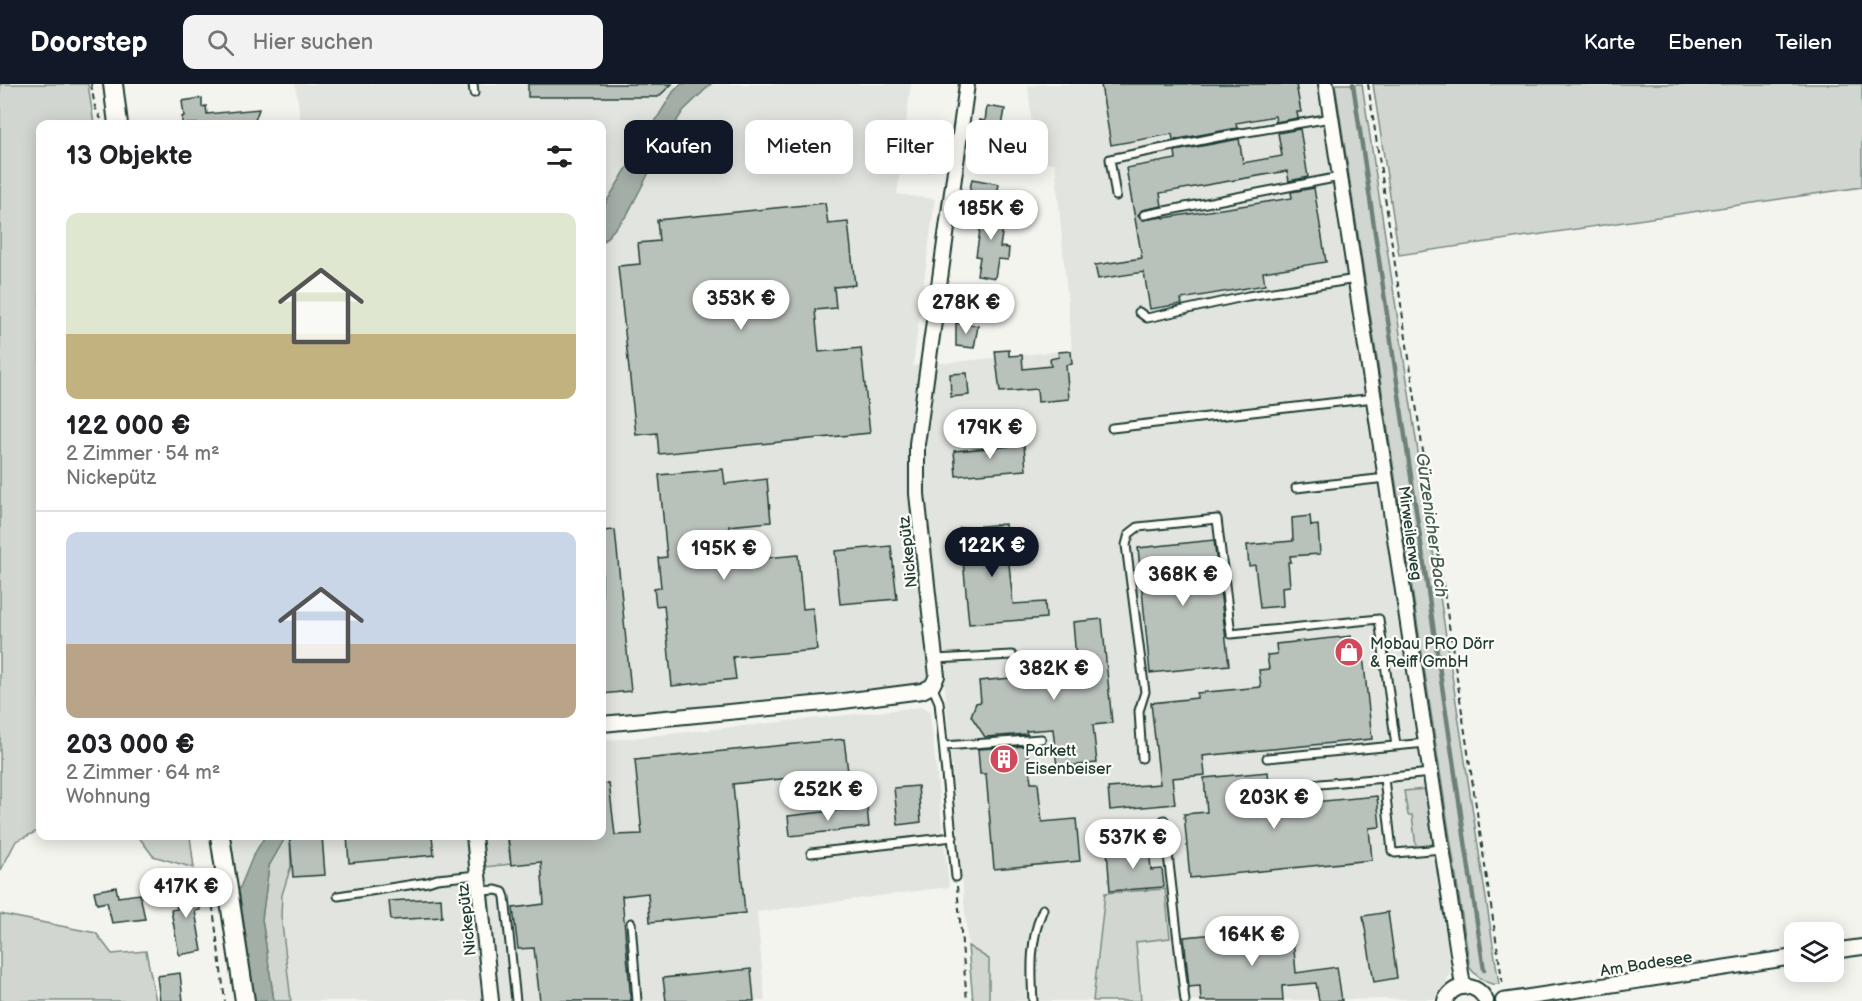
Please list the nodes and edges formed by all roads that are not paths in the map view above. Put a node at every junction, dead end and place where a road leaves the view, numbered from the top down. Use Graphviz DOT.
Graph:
graph roads {
  1 [pos="112,84"];
  2 [pos="473,84"];
  3 [pos="967,84"];
  4 [pos="1326,84"];
  5 [pos="474,93"];
  6 [pos="1331,118"];
  7 [pos="117,120"];
  8 [pos="1340,177"];
  9 [pos="1116,196"];
  10 [pos="1144,215"];
  11 [pos="1356,279"];
  12 [pos="1139,312"];
  13 [pos="1374,398"];
  14 [pos="1112,428"];
  15 [pos="1386,478"];
  16 [pos="1296,488"];
  17 [pos="1012,655"];
  18 [pos="935,659"];
  19 [pos="932,686"];
  20 [pos="606,724"];
  21 [pos="1041,739"];
  22 [pos="1426,743"];
  23 [pos="944,746"];
  24 [pos="1396,746"];
  25 [pos="1142,758"];
  26 [pos="1267,758"];
  27 [pos="1430,773"];
  28 [pos="1384,778"];
  29 [pos="1278,788"];
  30 [pos="1164,820"];
  31 [pos="952,837"];
  32 [pos="221,840"];
  33 [pos="474,840"];
  34 [pos="1442,849"];
  35 [pos="811,853"];
  36 [pos="478,875"];
  37 [pos="956,877"];
  38 [pos="480,891"];
  39 [pos="338,896"];
  40 [pos="1042,909"];
  41 [pos="631,923"];
  42 [pos="1862,947"];
  43 [pos="1844,949"];
  44 [pos="1784,959"];
  45 [pos="1463,986"];
  46 [pos="245,1001"];
  47 [pos="491,1001"];
  48 [pos="516,1001"];
  49 [pos="637,1001"];
  50 [pos="1032,1001"];
  51 [pos="1185,1001"];
  52 [pos="1445,1001"];
  53 [pos="1486,1001"];
  54 [pos="1504,1001"];
  1 -- 7 [label="main road"];
  2 -- 5 [label="lane"];
  3 -- 18 [label="street, Nickepütz"];
  4 -- 6 [label="street, Mirweilerweg"];
  6 -- 8 [label="street, Mirweilerweg"];
  6 -- 9 [label="lane"];
  8 -- 10 [label="lane"];
  8 -- 11 [label="street, Mirweilerweg"];
  11 -- 12 [label="lane"];
  11 -- 13 [label="street, Mirweilerweg"];
  13 -- 14 [label="lane"];
  13 -- 15 [label="street, Mirweilerweg"];
  15 -- 16 [label="lane"];
  15 -- 22 [label="street, Mirweilerweg"];
  17 -- 18 [label="lane"];
  18 -- 19 [label="street, Nickepütz"];
  19 -- 20 [label="street"];
  19 -- 23 [label="lane"];
  21 -- 23 [label="lane"];
  22 -- 24 [label="lane"];
  22 -- 27 [label="street, Mirweilerweg"];
  23 -- 31 [label="lane"];
  24 -- 25 [label="lane"];
  24 -- 26 [label="lane"];
  27 -- 28 [label="lane"];
  27 -- 34 [label="street, Mirweilerweg"];
  28 -- 29 [label="lane"];
  28 -- 34 [label="lane"];
  30 -- 51 [label="lane"];
  31 -- 35 [label="lane"];
  31 -- 37 [label="lane"];
  32 -- 46 [label="main road"];
  33 -- 36 [label="street, Nickepütz"];
  34 -- 45 [label="street, Mirweilerweg"];
  36 -- 38 [label="street, Nickepütz"];
  36 -- 39 [label="lane"];
  38 -- 47 [label="street, Nickepütz"];
  38 -- 48 [label="lane"];
  40 -- 50 [label="lane"];
  41 -- 49 [label="lane"];
  42 -- 43 [label="street"];
  44 -- 54 [label="street, Am Badesee"];
  45 -- 52 [label="street"];
  45 -- 53 [label="street"];
}
